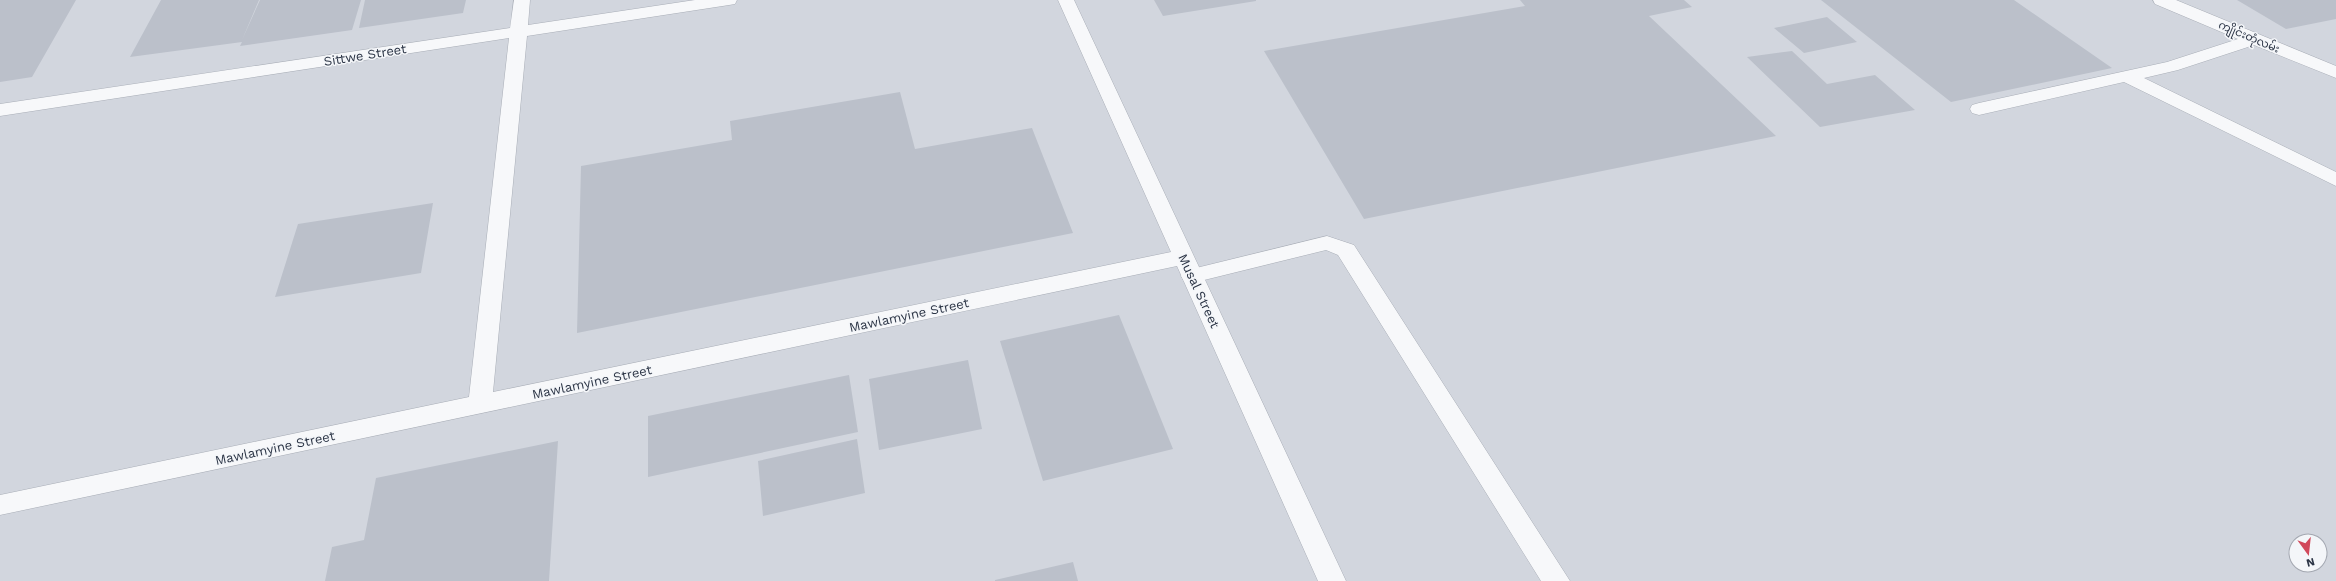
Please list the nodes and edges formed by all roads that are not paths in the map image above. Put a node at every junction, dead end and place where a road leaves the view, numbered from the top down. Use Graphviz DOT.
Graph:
graph roads {
  1 [pos="522,0"];
  2 [pos="729,0"];
  3 [pos="1066,0"];
  4 [pos="2161,0"];
  5 [pos="518,31"];
  6 [pos="2255,39"];
  7 [pos="2336,73"];
  8 [pos="2126,76"];
  9 [pos="1979,109"];
  10 [pos="0,110"];
  11 [pos="2336,180"];
  12 [pos="1188,266"];
  13 [pos="480,406"];
  14 [pos="0,505"];
  15 [pos="1332,581"];
  16 [pos="1556,581"];
  1 -- 5 [label="street"];
  2 -- 5 [label="street, Sittwe Street"];
  3 -- 12 [label="street, Musal Street"];
  4 -- 6 [label="street, ကျိုင်းတုံလမ်း"];
  5 -- 10 [label="street, Sittwe Street"];
  5 -- 13 [label="street"];
  6 -- 7 [label="street, ကျိုင်းတုံလမ်း"];
  6 -- 8 [label="street"];
  8 -- 9 [label="street"];
  8 -- 11 [label="street"];
  12 -- 13 [label="street, Mawlamyine Street"];
  12 -- 15 [label="street, Musal Street"];
  12 -- 16 [label="street, Mawlamyine Street"];
  13 -- 14 [label="street, Mawlamyine Street"];
}
